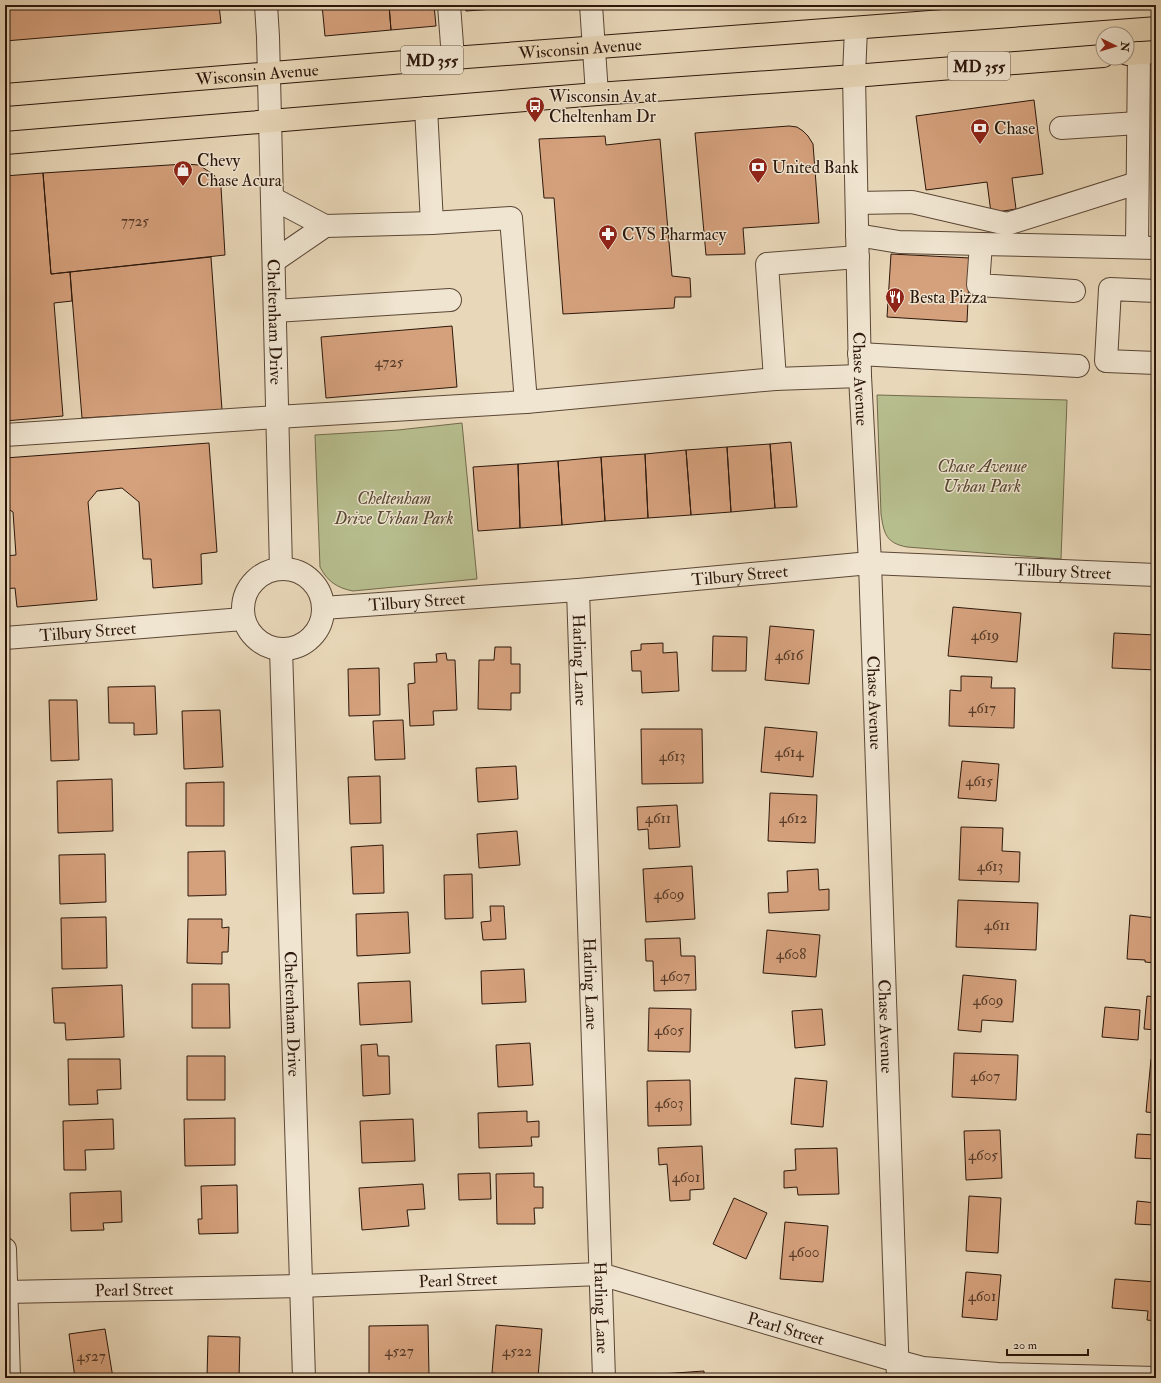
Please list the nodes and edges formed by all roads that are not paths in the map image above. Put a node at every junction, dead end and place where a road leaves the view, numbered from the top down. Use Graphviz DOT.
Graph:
graph roads {
  1 [pos="266,5"];
  2 [pos="449,5"];
  3 [pos="591,5"];
  4 [pos="1156,5"];
  5 [pos="856,28"];
  6 [pos="594,48"];
  7 [pos="1141,53"];
  8 [pos="1095,57"];
  9 [pos="453,58"];
  10 [pos="269,74"];
  11 [pos="854,76"];
  12 [pos="597,94"];
  13 [pos="5,95"];
  14 [pos="426,108"];
  15 [pos="270,121"];
  16 [pos="1138,123"];
  17 [pos="1061,128"];
  18 [pos="5,142"];
  19 [pos="1137,183"];
  20 [pos="272,198"];
  21 [pos="856,203"];
  22 [pos="432,223"];
  23 [pos="325,226"];
  24 [pos="857,235"];
  25 [pos="981,244"];
  26 [pos="1146,247"];
  27 [pos="858,257"];
  28 [pos="274,261"];
  29 [pos="1074,291"];
  30 [pos="1156,291"];
  31 [pos="450,300"];
  32 [pos="275,311"];
  33 [pos="859,354"];
  34 [pos="1156,363"];
  35 [pos="1078,366"];
  36 [pos="860,376"];
  37 [pos="775,379"];
  38 [pos="526,402"];
  39 [pos="277,416"];
  40 [pos="5,435"];
  41 [pos="870,563"];
  42 [pos="281,568"];
  43 [pos="1156,575"];
  44 [pos="578,590"];
  45 [pos="323,608"];
  46 [pos="243,619"];
  47 [pos="5,638"];
  48 [pos="281,649"];
  49 [pos="5,1249"];
  50 [pos="600,1274"];
  51 [pos="301,1286"];
  52 [pos="6,1292"];
  53 [pos="898,1370"];
  54 [pos="9,1378"];
  55 [pos="304,1378"];
  56 [pos="604,1378"];
  57 [pos="1156,1378"];
  1 -- 10 [label="street, Cheltenham Drive"];
  2 -- 9 [label="street"];
  3 -- 6 [label="street"];
  4 -- 5 [label="main road, Wisconsin Avenue / MD 355"];
  5 -- 6 [label="main road, Wisconsin Avenue / MD 355"];
  5 -- 11 [label="street, Chase Avenue"];
  6 -- 9 [label="main road, Wisconsin Avenue / MD 355"];
  6 -- 12 [label="street"];
  7 -- 16 [label="street"];
  8 -- 11 [label="main road, MD 355"];
  9 -- 10 [label="main road, Wisconsin Avenue / MD 355"];
  10 -- 13 [label="main road, Wisconsin Avenue / MD 355"];
  10 -- 15 [label="street, Cheltenham Drive"];
  11 -- 12 [label="main road, MD 355"];
  11 -- 21 [label="street, Chase Avenue"];
  12 -- 14 [label="main road, MD 355"];
  14 -- 15 [label="main road, MD 355"];
  14 -- 22 [label="street"];
  15 -- 18 [label="main road, MD 355"];
  15 -- 20 [label="street, Cheltenham Drive"];
  16 -- 17 [label="street"];
  16 -- 19 [label="street"];
  19 -- 21 [label="street"];
  19 -- 26 [label="street"];
  20 -- 23 [label="street"];
  20 -- 28 [label="street, Cheltenham Drive"];
  21 -- 24 [label="street, Chase Avenue"];
  22 -- 23 [label="street"];
  22 -- 38 [label="street"];
  23 -- 28 [label="street"];
  24 -- 25 [label="street"];
  24 -- 27 [label="street, Chase Avenue"];
  25 -- 26 [label="street"];
  25 -- 29 [label="street"];
  27 -- 33 [label="street, Chase Avenue"];
  27 -- 37 [label="street"];
  28 -- 32 [label="street, Cheltenham Drive"];
  30 -- 34 [label="street"];
  31 -- 32 [label="street"];
  32 -- 39 [label="street, Cheltenham Drive"];
  33 -- 35 [label="street"];
  33 -- 36 [label="street, Chase Avenue"];
  36 -- 37 [label="street"];
  36 -- 41 [label="street, Chase Avenue"];
  37 -- 38 [label="street"];
  38 -- 39 [label="street"];
  39 -- 40 [label="street"];
  39 -- 42 [label="street, Cheltenham Drive"];
  41 -- 43 [label="street, Tilbury Street"];
  41 -- 44 [label="street, Tilbury Street"];
  41 -- 53 [label="street, Chase Avenue"];
  42 -- 45 [label="street"];
  42 -- 46 [label="street"];
  44 -- 45 [label="street, Tilbury Street"];
  44 -- 50 [label="street, Harling Lane"];
  45 -- 48 [label="street"];
  46 -- 47 [label="street, Tilbury Street"];
  46 -- 48 [label="street"];
  48 -- 51 [label="street, Cheltenham Drive"];
  49 -- 52 [label="street"];
  50 -- 51 [label="street, Pearl Street"];
  50 -- 53 [label="street, Pearl Street"];
  50 -- 56 [label="street, Harling Lane"];
  51 -- 52 [label="street, Pearl Street"];
  51 -- 55 [label="street, Cheltenham Drive"];
  52 -- 54 [label="street"];
  53 -- 57 [label="street, Pearl Street"];
}
